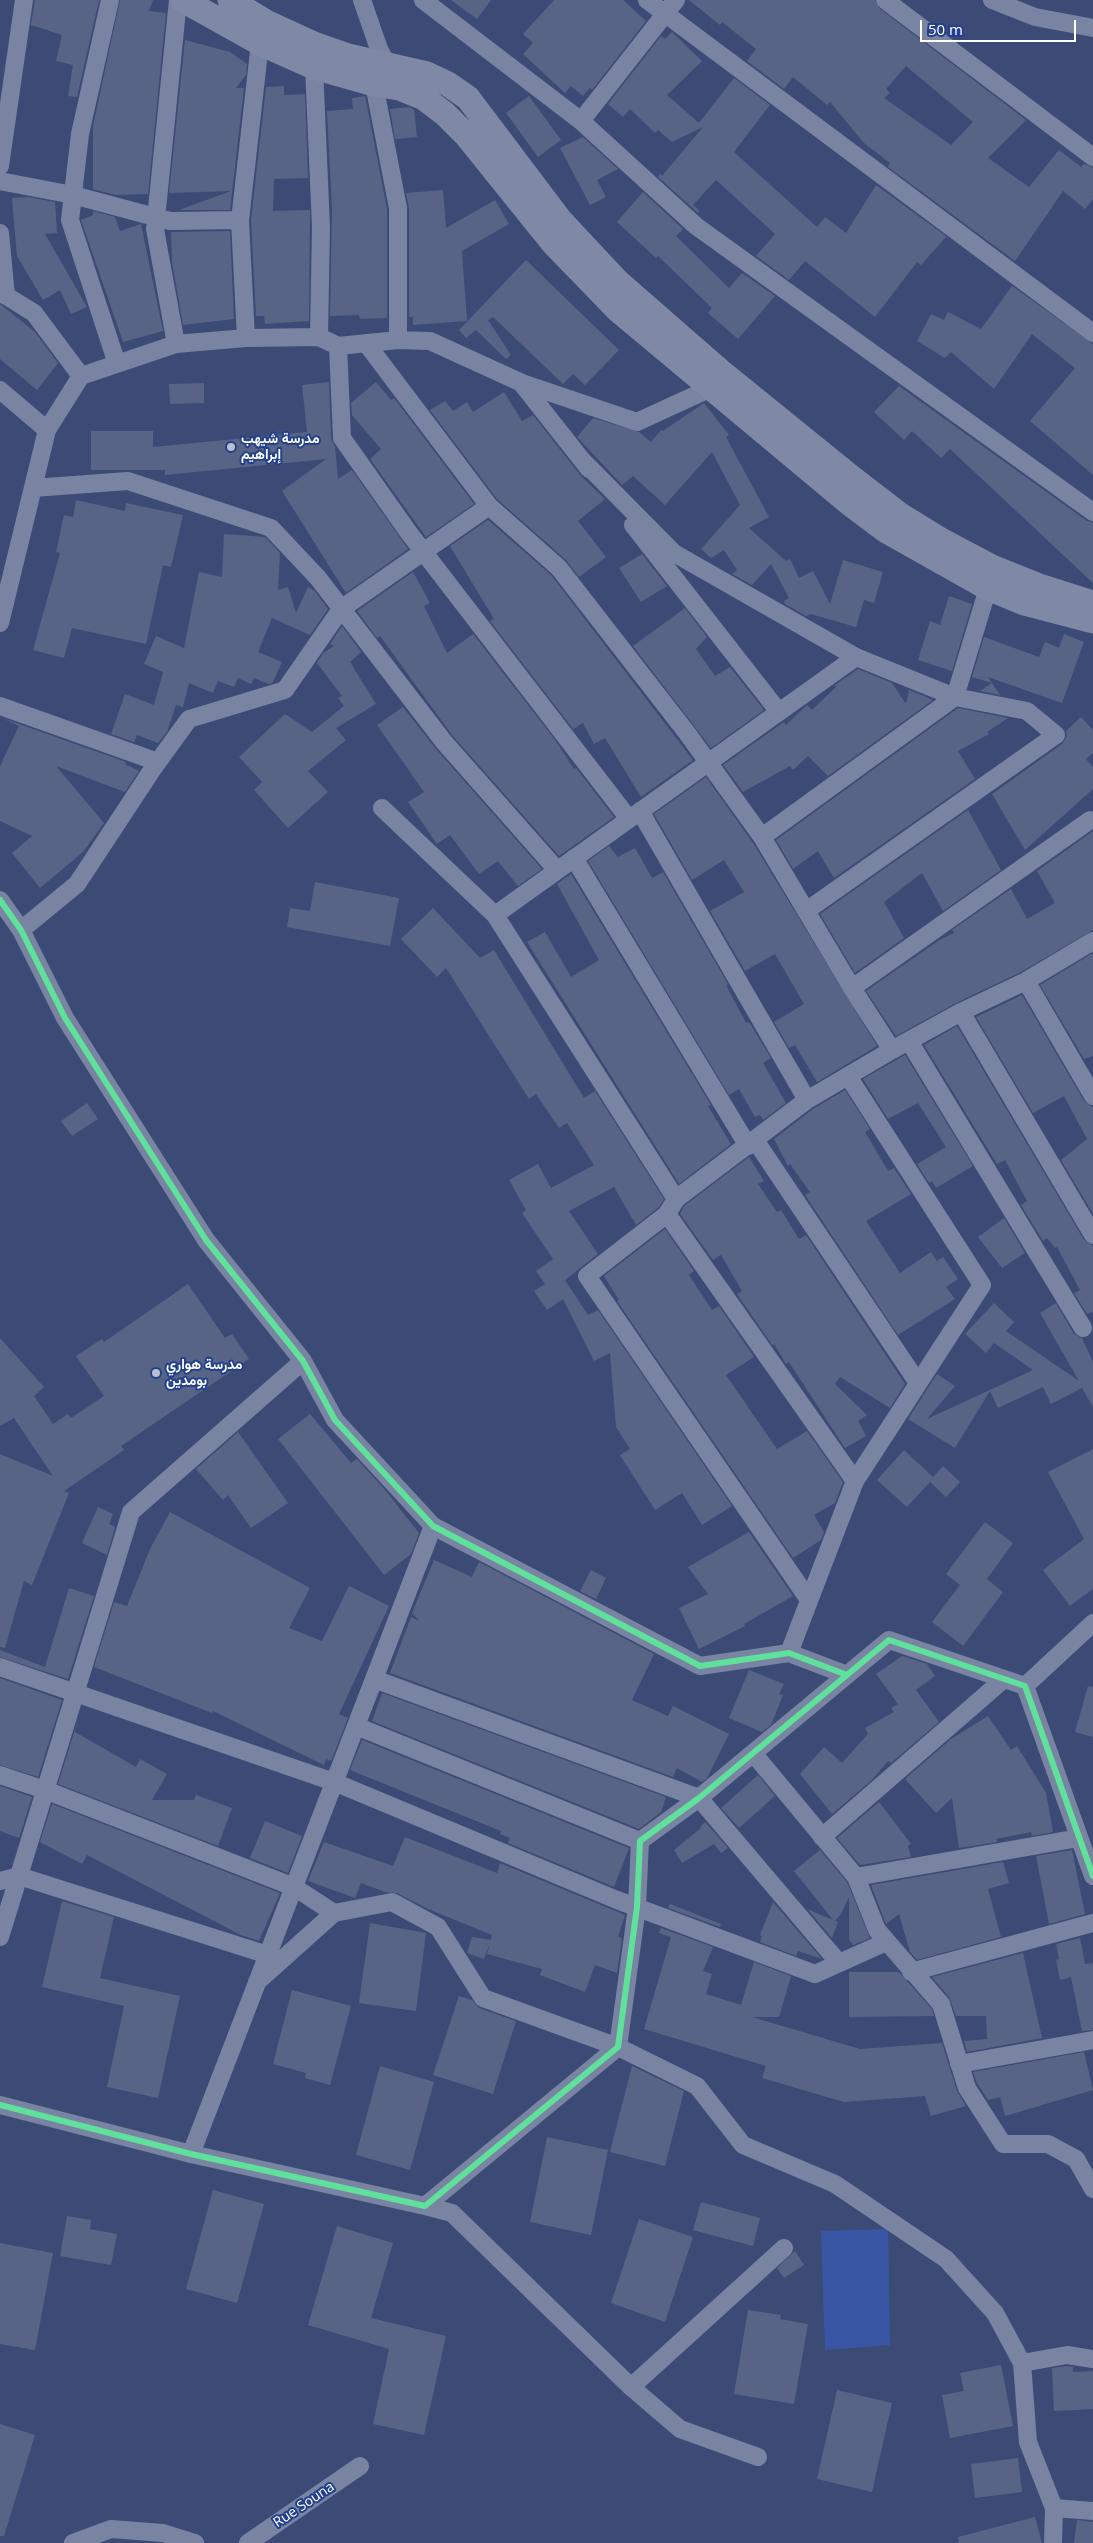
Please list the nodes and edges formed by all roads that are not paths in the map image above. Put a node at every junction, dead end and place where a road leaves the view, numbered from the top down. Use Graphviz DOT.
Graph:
graph roads {
  1 [pos="24,0"];
  2 [pos="110,0"];
  3 [pos="178,0"];
  4 [pos="183,0"];
  5 [pos="230,0"];
  6 [pos="362,0"];
  7 [pos="423,0"];
  8 [pos="647,0"];
  9 [pos="676,0"];
  10 [pos="886,0"];
  11 [pos="992,0"];
  12 [pos="666,15"];
  13 [pos="1093,28"];
  14 [pos="260,43"];
  15 [pos="314,67"];
  16 [pos="381,75"];
  17 [pos="581,121"];
  18 [pos="1093,157"];
  19 [pos="0,166"];
  20 [pos="0,181"];
  21 [pos="73,194"];
  22 [pos="156,217"];
  23 [pos="240,220"];
  24 [pos="0,233"];
  25 [pos="3,294"];
  26 [pos="1093,333"];
  27 [pos="319,337"];
  28 [pos="246,338"];
  29 [pos="398,340"];
  30 [pos="366,343"];
  31 [pos="176,344"];
  32 [pos="338,346"];
  33 [pos="117,364"];
  34 [pos="81,376"];
  35 [pos="522,383"];
  36 [pos="711,388"];
  37 [pos="0,390"];
  38 [pos="47,430"];
  39 [pos="582,460"];
  40 [pos="33,488"];
  41 [pos="489,506"];
  42 [pos="1093,512"];
  43 [pos="423,552"];
  44 [pos="988,588"];
  45 [pos="1093,603"];
  46 [pos="341,609"];
  47 [pos="1093,621"];
  48 [pos="0,622"];
  49 [pos="856,657"];
  50 [pos="955,697"];
  51 [pos="0,706"];
  52 [pos="779,712"];
  53 [pos="158,762"];
  54 [pos="708,763"];
  55 [pos="382,808"];
  56 [pos="635,815"];
  57 [pos="1090,820"];
  58 [pos="762,837"];
  59 [pos="574,858"];
  60 [pos="557,870"];
  61 [pos="0,900"];
  62 [pos="806,911"];
  63 [pos="495,915"];
  64 [pos="20,930"];
  65 [pos="1093,941"];
  66 [pos="1026,981"];
  67 [pos="852,988"];
  68 [pos="961,1012"];
  69 [pos="909,1042"];
  70 [pos="892,1050"];
  71 [pos="848,1076"];
  72 [pos="1093,1096"];
  73 [pos="807,1100"];
  74 [pos="751,1143"];
  75 [pos="672,1206"];
  76 [pos="1093,1235"];
  77 [pos="1083,1328"];
  78 [pos="303,1361"];
  79 [pos="918,1383"];
  80 [pos="855,1481"];
  81 [pos="433,1526"];
  82 [pos="809,1600"];
  83 [pos="1093,1622"];
  84 [pos="789,1652"];
  85 [pos="0,1667"];
  86 [pos="847,1675"];
  87 [pos="374,1679"];
  88 [pos="1004,1679"];
  89 [pos="1025,1686"];
  90 [pos="75,1694"];
  91 [pos="356,1726"];
  92 [pos="753,1753"];
  93 [pos="0,1775"];
  94 [pos="334,1782"];
  95 [pos="45,1790"];
  96 [pos="699,1798"];
  97 [pos="822,1837"];
  98 [pos="1079,1838"];
  99 [pos="640,1841"];
  100 [pos="19,1876"];
  101 [pos="1093,1876"];
  102 [pos="856,1877"];
  103 [pos="0,1881"];
  104 [pos="294,1887"];
  105 [pos="637,1908"];
  106 [pos="334,1913"];
  107 [pos="1093,1923"];
  108 [pos="1093,1929"];
  109 [pos="0,1937"];
  110 [pos="886,1942"];
  111 [pos="268,1955"];
  112 [pos="839,1963"];
  113 [pos="911,1972"];
  114 [pos="257,1982"];
  115 [pos="1093,2040"];
  116 [pos="618,2047"];
  117 [pos="960,2064"];
  118 [pos="0,2105"];
  119 [pos="191,2154"];
  120 [pos="1093,2189"];
  121 [pos="425,2206"];
  122 [pos="784,2248"];
  123 [pos="1093,2359"];
  124 [pos="1022,2363"];
  125 [pos="630,2387"];
  126 [pos="758,2457"];
  127 [pos="360,2466"];
  128 [pos="1054,2508"];
  129 [pos="1093,2511"];
  130 [pos="73,2543"];
  131 [pos="195,2543"];
  132 [pos="248,2543"];
  133 [pos="1053,2543"];
  1 -- 19 [label="street"];
  2 -- 21 [label="street"];
  3 -- 22 [label="street"];
  4 -- 14 [label="street"];
  5 -- 16 [label="street"];
  6 -- 16 [label="street"];
  7 -- 17 [label="street"];
  8 -- 12 [label="street"];
  9 -- 12 [label="street"];
  10 -- 18 [label="street"];
  11 -- 13 [label="street"];
  12 -- 17 [label="street"];
  12 -- 26 [label="street"];
  14 -- 15 [label="street"];
  14 -- 23 [label="street"];
  15 -- 16 [label="street"];
  15 -- 27 [label="street"];
  16 -- 29 [label="street"];
  16 -- 36 [label="street"];
  16 -- 45 [label="street"];
  17 -- 42 [label="street"];
  20 -- 21 [label="street"];
  21 -- 22 [label="street"];
  21 -- 33 [label="street"];
  22 -- 23 [label="street"];
  22 -- 31 [label="street"];
  23 -- 28 [label="street"];
  24 -- 25 [label="street"];
  25 -- 34 [label="street"];
  27 -- 28 [label="street"];
  27 -- 32 [label="street"];
  28 -- 31 [label="street"];
  29 -- 30 [label="street"];
  29 -- 35 [label="street"];
  30 -- 32 [label="street"];
  30 -- 41 [label="street"];
  31 -- 33 [label="street"];
  32 -- 43 [label="street"];
  33 -- 34 [label="street"];
  34 -- 38 [label="street"];
  35 -- 36 [label="street"];
  35 -- 39 [label="street"];
  36 -- 44 [label="street"];
  37 -- 38 [label="street"];
  38 -- 40 [label="street"];
  39 -- 49 [label="street"];
  39 -- 52 [label="street"];
  40 -- 46 [label="street"];
  40 -- 48 [label="street"];
  41 -- 43 [label="street"];
  41 -- 54 [label="street"];
  43 -- 46 [label="street"];
  43 -- 56 [label="street"];
  44 -- 47 [label="street"];
  44 -- 50 [label="street"];
  46 -- 53 [label="street"];
  46 -- 60 [label="street"];
  49 -- 50 [label="street"];
  49 -- 52 [label="street"];
  50 -- 58 [label="street"];
  50 -- 62 [label="street"];
  51 -- 53 [label="street"];
  52 -- 54 [label="street"];
  53 -- 64 [label="street"];
  54 -- 56 [label="street"];
  54 -- 58 [label="street"];
  55 -- 63 [label="street"];
  56 -- 59 [label="street"];
  56 -- 73 [label="street"];
  57 -- 67 [label="street"];
  58 -- 62 [label="street"];
  59 -- 60 [label="street"];
  59 -- 74 [label="street"];
  60 -- 63 [label="street"];
  61 -- 64 [label="street"];
  62 -- 67 [label="street"];
  63 -- 75 [label="street"];
  64 -- 78 [label="street"];
  65 -- 66 [label="street"];
  66 -- 68 [label="street"];
  66 -- 72 [label="street"];
  67 -- 70 [label="street"];
  68 -- 69 [label="street"];
  68 -- 76 [label="street"];
  69 -- 70 [label="street"];
  69 -- 77 [label="street"];
  70 -- 71 [label="street"];
  71 -- 73 [label="street"];
  71 -- 79 [label="street"];
  73 -- 74 [label="street"];
  74 -- 75 [label="street"];
  74 -- 79 [label="street"];
  75 -- 80 [label="street"];
  75 -- 82 [label="street"];
  78 -- 81 [label="street"];
  78 -- 90 [label="street"];
  79 -- 80 [label="street"];
  80 -- 82 [label="street"];
  81 -- 84 [label="street"];
  81 -- 87 [label="street"];
  82 -- 84 [label="street"];
  83 -- 89 [label="street"];
  84 -- 86 [label="street"];
  85 -- 90 [label="street"];
  86 -- 88 [label="street"];
  86 -- 92 [label="street"];
  87 -- 91 [label="street"];
  87 -- 96 [label="street"];
  88 -- 89 [label="street"];
  88 -- 97 [label="street"];
  89 -- 98 [label="street"];
  90 -- 94 [label="street"];
  90 -- 95 [label="street"];
  91 -- 94 [label="street"];
  91 -- 99 [label="street"];
  92 -- 96 [label="street"];
  92 -- 97 [label="street"];
  93 -- 95 [label="street"];
  94 -- 104 [label="street"];
  94 -- 105 [label="street"];
  95 -- 100 [label="street"];
  95 -- 104 [label="street"];
  96 -- 99 [label="street"];
  96 -- 112 [label="street"];
  97 -- 102 [label="street"];
  98 -- 101 [label="street"];
  98 -- 102 [label="street"];
  99 -- 105 [label="street"];
  100 -- 103 [label="street"];
  100 -- 109 [label="street"];
  100 -- 111 [label="street"];
  102 -- 110 [label="street"];
  104 -- 106 [label="street"];
  104 -- 111 [label="street"];
  105 -- 112 [label="street"];
  105 -- 116 [label="street"];
  106 -- 114 [label="street"];
  106 -- 116 [label="street"];
  107 -- 108 [label="street"];
  107 -- 113 [label="street"];
  110 -- 112 [label="street"];
  110 -- 113 [label="street"];
  111 -- 114 [label="street"];
  113 -- 117 [label="street"];
  114 -- 119 [label="street"];
  115 -- 117 [label="street"];
  116 -- 121 [label="street"];
  116 -- 124 [label="street"];
  117 -- 120 [label="street"];
  118 -- 119 [label="street"];
  119 -- 121 [label="street"];
  121 -- 125 [label="street"];
  122 -- 125 [label="street"];
  123 -- 124 [label="street"];
  124 -- 128 [label="street"];
  125 -- 126 [label="street"];
  127 -- 132 [label="street, Rue Souna"];
  128 -- 129 [label="street"];
  128 -- 133 [label="street"];
  130 -- 131 [label="street"];
}
